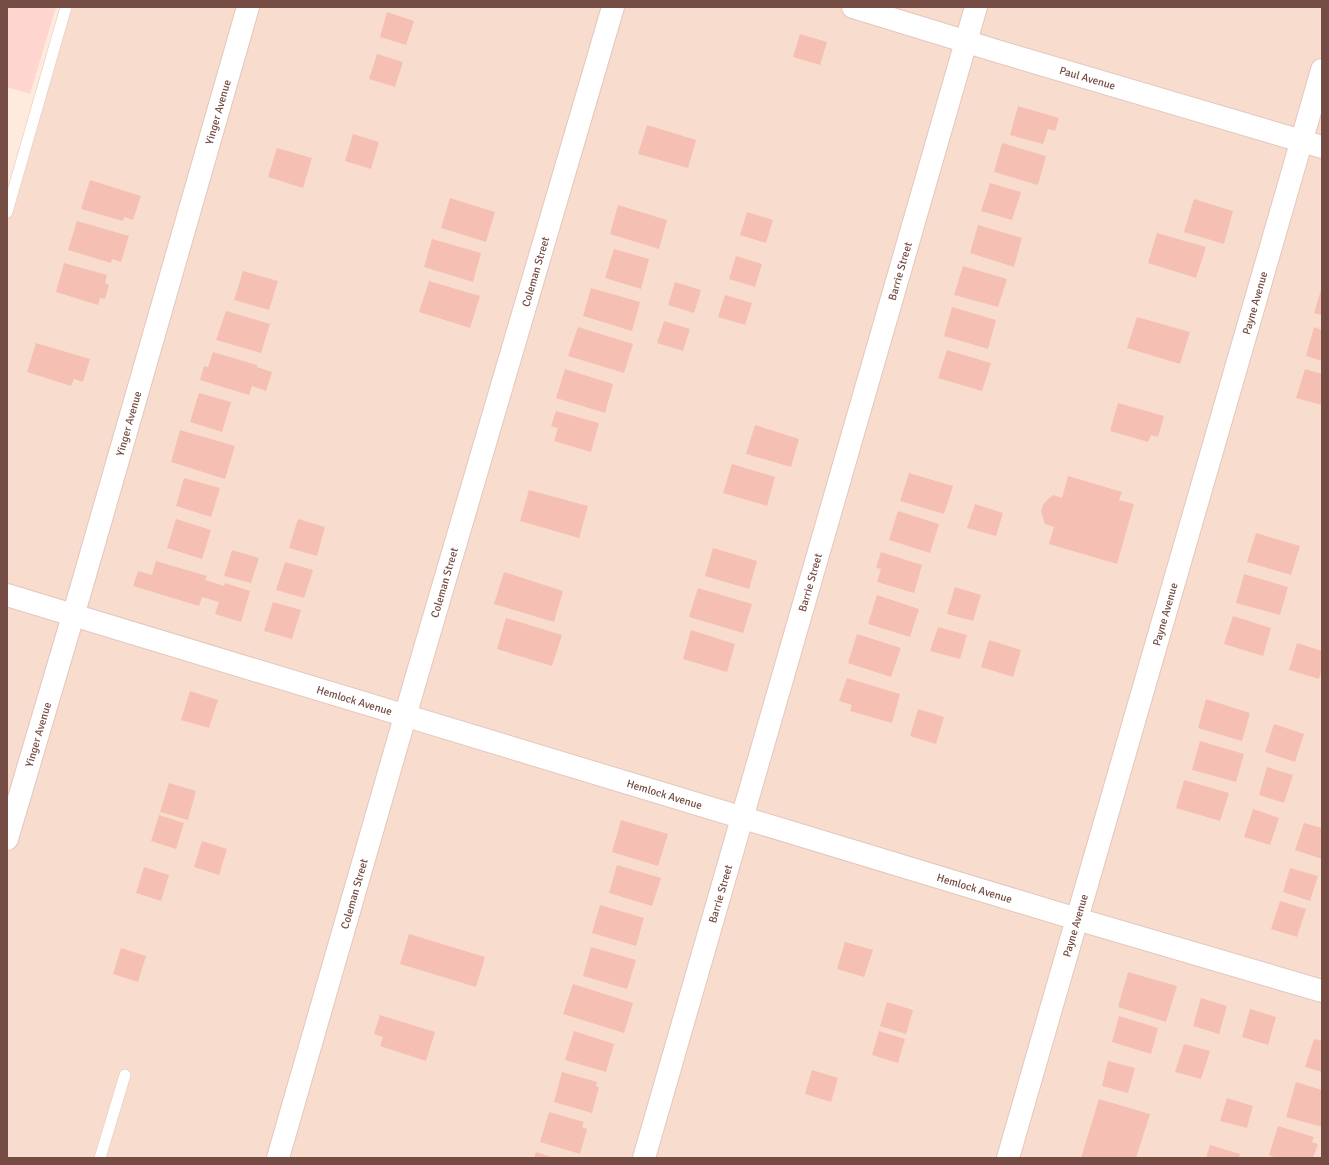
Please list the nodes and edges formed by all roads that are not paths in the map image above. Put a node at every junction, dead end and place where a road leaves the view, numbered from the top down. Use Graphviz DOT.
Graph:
graph roads {
  1 [pos="66,7"];
  2 [pos="248,7"];
  3 [pos="613,7"];
  4 [pos="853,7"];
  5 [pos="976,7"];
  6 [pos="966,41"];
  7 [pos="1322,70"];
  8 [pos="1302,141"];
  9 [pos="1322,148"];
  10 [pos="7,212"];
  11 [pos="7,595"];
  12 [pos="73,615"];
  13 [pos="406,716"];
  14 [pos="742,817"];
  15 [pos="7,839"];
  16 [pos="1077,919"];
  17 [pos="1322,991"];
  18 [pos="125,1075"];
  19 [pos="100,1158"];
  20 [pos="278,1158"];
  21 [pos="644,1158"];
  22 [pos="1008,1158"];
  1 -- 10 [label="lane"];
  2 -- 12 [label="street, Yinger Avenue"];
  3 -- 13 [label="street, Coleman Street"];
  4 -- 6 [label="street, Paul Avenue"];
  5 -- 6 [label="street, Barrie Street"];
  6 -- 8 [label="street, Paul Avenue"];
  6 -- 14 [label="street, Barrie Street"];
  7 -- 8 [label="street, Payne Avenue"];
  8 -- 9 [label="street, Paul Avenue"];
  8 -- 16 [label="street, Payne Avenue"];
  11 -- 12 [label="street, Hemlock Avenue"];
  12 -- 13 [label="street, Hemlock Avenue"];
  12 -- 15 [label="street, Yinger Avenue"];
  13 -- 14 [label="street, Hemlock Avenue"];
  13 -- 20 [label="street, Coleman Street"];
  14 -- 16 [label="street, Hemlock Avenue"];
  14 -- 21 [label="street, Barrie Street"];
  16 -- 17 [label="street, Hemlock Avenue"];
  16 -- 22 [label="street, Payne Avenue"];
  18 -- 19 [label="lane"];
}
